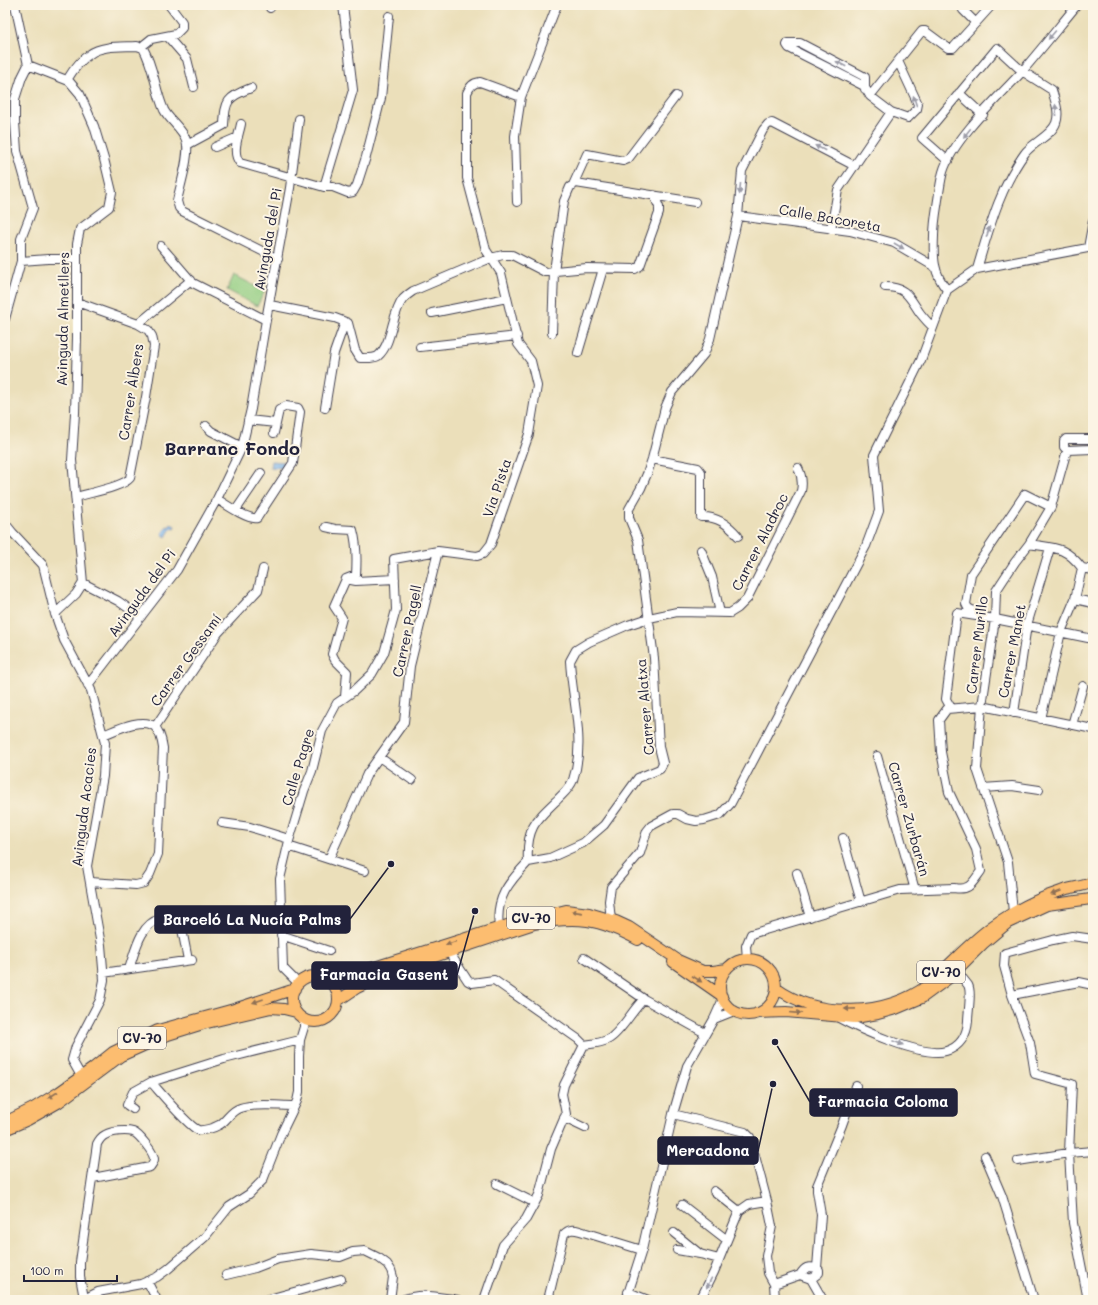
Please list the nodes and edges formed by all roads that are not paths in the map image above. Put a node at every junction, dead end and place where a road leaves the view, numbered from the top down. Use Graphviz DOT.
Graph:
graph roads {
  1 [pos="15,5"];
  2 [pos="169,5"];
  3 [pos="343,5"];
  4 [pos="557,5"];
  5 [pos="961,5"];
  6 [pos="992,5"];
  7 [pos="1078,5"];
  8 [pos="389,16"];
  9 [pos="976,23"];
  10 [pos="167,36"];
  11 [pos="141,47"];
  12 [pos="898,61"];
  13 [pos="28,65"];
  14 [pos="1022,71"];
  15 [pos="66,80"];
  16 [pos="194,87"];
  17 [pos="251,88"];
  18 [pos="866,90"];
  19 [pos="959,93"];
  20 [pos="676,96"];
  21 [pos="521,97"];
  22 [pos="891,112"];
  23 [pos="983,114"];
  24 [pos="299,119"];
  25 [pos="241,124"];
  26 [pos="238,138"];
  27 [pos="186,142"];
  28 [pos="215,147"];
  29 [pos="948,161"];
  30 [pos="855,166"];
  31 [pos="292,178"];
  32 [pos="573,185"];
  33 [pos="324,187"];
  34 [pos="654,195"];
  35 [pos="517,202"];
  36 [pos="695,202"];
  37 [pos="738,216"];
  38 [pos="1093,221"];
  39 [pos="831,229"];
  40 [pos="161,246"];
  41 [pos="1090,247"];
  42 [pos="491,258"];
  43 [pos="77,259"];
  44 [pos="278,259"];
  45 [pos="21,261"];
  46 [pos="935,267"];
  47 [pos="603,269"];
  48 [pos="977,269"];
  49 [pos="554,271"];
  50 [pos="191,280"];
  51 [pos="885,287"];
  52 [pos="947,290"];
  53 [pos="507,298"];
  54 [pos="77,302"];
  55 [pos="270,305"];
  56 [pos="432,313"];
  57 [pos="5,319"];
  58 [pos="266,320"];
  59 [pos="345,322"];
  60 [pos="138,324"];
  61 [pos="933,327"];
  62 [pos="552,333"];
  63 [pos="517,340"];
  64 [pos="420,347"];
  65 [pos="578,353"];
  66 [pos="325,408"];
  67 [pos="248,420"];
  68 [pos="276,423"];
  69 [pos="206,426"];
  70 [pos="274,433"];
  71 [pos="1093,439"];
  72 [pos="242,447"];
  73 [pos="1093,449"];
  74 [pos="1067,450"];
  75 [pos="652,459"];
  76 [pos="798,468"];
  77 [pos="261,474"];
  78 [pos="76,497"];
  79 [pos="216,499"];
  80 [pos="1052,507"];
  81 [pos="236,510"];
  82 [pos="5,518"];
  83 [pos="326,527"];
  84 [pos="738,536"];
  85 [pos="1030,544"];
  86 [pos="1050,548"];
  87 [pos="701,550"];
  88 [pos="438,551"];
  89 [pos="394,558"];
  90 [pos="1082,568"];
  91 [pos="263,569"];
  92 [pos="1093,570"];
  93 [pos="346,579"];
  94 [pos="395,579"];
  95 [pos="83,583"];
  96 [pos="1075,599"];
  97 [pos="1093,604"];
  98 [pos="720,613"];
  99 [pos="55,614"];
  100 [pos="141,617"];
  101 [pos="649,618"];
  102 [pos="991,618"];
  103 [pos="1027,625"];
  104 [pos="1061,632"];
  105 [pos="1093,639"];
  106 [pos="88,685"];
  107 [pos="1083,686"];
  108 [pos="345,697"];
  109 [pos="982,706"];
  110 [pos="949,709"];
  111 [pos="1014,713"];
  112 [pos="1041,719"];
  113 [pos="1072,725"];
  114 [pos="155,726"];
  115 [pos="1093,729"];
  116 [pos="103,735"];
  117 [pos="877,756"];
  118 [pos="379,758"];
  119 [pos="412,780"];
  120 [pos="983,788"];
  121 [pos="1039,790"];
  122 [pos="222,824"];
  123 [pos="843,838"];
  124 [pos="288,843"];
  125 [pos="329,859"];
  126 [pos="528,862"];
  127 [pos="365,871"];
  128 [pos="797,873"];
  129 [pos="90,882"];
  130 [pos="1093,882"];
  131 [pos="915,890"];
  132 [pos="1093,900"];
  133 [pos="861,902"];
  134 [pos="1013,912"];
  135 [pos="810,917"];
  136 [pos="611,920"];
  137 [pos="499,927"];
  138 [pos="281,935"];
  139 [pos="1093,939"];
  140 [pos="329,951"];
  141 [pos="449,952"];
  142 [pos="584,958"];
  143 [pos="747,959"];
  144 [pos="129,969"];
  145 [pos="726,969"];
  146 [pos="956,970"];
  147 [pos="103,972"];
  148 [pos="330,981"];
  149 [pos="1093,985"];
  150 [pos="297,986"];
  151 [pos="776,988"];
  152 [pos="1012,995"];
  153 [pos="722,997"];
  154 [pos="644,999"];
  155 [pos="339,1000"];
  156 [pos="734,1011"];
  157 [pos="296,1012"];
  158 [pos="757,1013"];
  159 [pos="836,1017"];
  160 [pos="714,1019"];
  161 [pos="304,1020"];
  162 [pos="705,1033"];
  163 [pos="300,1040"];
  164 [pos="584,1045"];
  165 [pos="81,1076"];
  166 [pos="151,1082"];
  167 [pos="856,1086"];
  168 [pos="294,1106"];
  169 [pos="133,1109"];
  170 [pos="673,1114"];
  171 [pos="564,1118"];
  172 [pos="5,1122"];
  173 [pos="585,1128"];
  174 [pos="5,1130"];
  175 [pos="1093,1151"];
  176 [pos="1069,1153"];
  177 [pos="985,1156"];
  178 [pos="1018,1161"];
  179 [pos="92,1178"];
  180 [pos="497,1184"];
  181 [pos="714,1191"];
  182 [pos="767,1201"];
  183 [pos="535,1203"];
  184 [pos="682,1205"];
  185 [pos="739,1211"];
  186 [pos="674,1233"];
  187 [pos="727,1240"];
  188 [pos="642,1250"];
  189 [pos="676,1250"];
  190 [pos="700,1254"];
  191 [pos="720,1259"];
  192 [pos="817,1268"];
  193 [pos="226,1274"];
  194 [pos="800,1275"];
  195 [pos="341,1279"];
  196 [pos="811,1279"];
  197 [pos="147,1281"];
  198 [pos="774,1284"];
  199 [pos="627,1296"];
  200 [pos="83,1299"];
  201 [pos="157,1300"];
  202 [pos="265,1300"];
  203 [pos="390,1300"];
  204 [pos="402,1300"];
  205 [pos="458,1300"];
  206 [pos="484,1300"];
  207 [pos="548,1300"];
  208 [pos="648,1300"];
  209 [pos="698,1300"];
  210 [pos="775,1300"];
  211 [pos="823,1300"];
  212 [pos="1034,1300"];
  213 [pos="1088,1300"];
  1 -- 13 [label="street"];
  2 -- 10 [label="street"];
  3 -- 33 [label="street"];
  4 -- 21 [label="street"];
  5 -- 9 [label="street"];
  6 -- 9 [label="street"];
  7 -- 14 [label="street, one-way"];
  8 -- 33 [label="street, Avinguda del Pi"];
  9 -- 12 [label="street"];
  10 -- 11 [label="street"];
  10 -- 16 [label="street"];
  11 -- 15 [label="street"];
  11 -- 27 [label="street"];
  12 -- 18 [label="street"];
  22 -- 12 [label="street, one-way"];
  13 -- 15 [label="street, Avinguda Almetllers"];
  13 -- 45 [label="street"];
  14 -- 19 [label="street"];
  14 -- 23 [label="street"];
  48 -- 14 [label="street, one-way"];
  15 -- 43 [label="street, Avinguda Almetllers"];
  17 -- 27 [label="street"];
  18 -- 18 [label="street, one-way"];
  18 -- 22 [label="street"];
  19 -- 23 [label="street"];
  19 -- 29 [label="street"];
  20 -- 32 [label="street"];
  21 -- 35 [label="street"];
  21 -- 42 [label="street"];
  22 -- 30 [label="street"];
  23 -- 29 [label="street, one-way"];
  24 -- 31 [label="street, Avinguda del Pi"];
  25 -- 26 [label="street, Avinguda del Pi"];
  26 -- 28 [label="street"];
  26 -- 31 [label="street, Avinguda del Pi"];
  27 -- 44 [label="street"];
  29 -- 46 [label="street"];
  30 -- 37 [label="street, one-way"];
  30 -- 39 [label="street"];
  31 -- 33 [label="street, Avinguda del Pi"];
  31 -- 44 [label="street, Avinguda del Pi"];
  32 -- 34 [label="street"];
  32 -- 49 [label="street"];
  34 -- 36 [label="street"];
  34 -- 47 [label="street"];
  37 -- 39 [label="street, Calle Bacoreta"];
  37 -- 75 [label="street"];
  38 -- 41 [label="street"];
  39 -- 46 [label="street, Calle Bacoreta, one-way"];
  40 -- 50 [label="street"];
  41 -- 48 [label="street"];
  42 -- 49 [label="street"];
  42 -- 53 [label="street"];
  42 -- 59 [label="street"];
  43 -- 45 [label="street"];
  43 -- 54 [label="street, Avinguda Almetllers"];
  44 -- 55 [label="street, Avinguda del Pi"];
  45 -- 57 [label="street"];
  46 -- 52 [label="street"];
  47 -- 49 [label="street"];
  47 -- 65 [label="street"];
  48 -- 52 [label="street"];
  49 -- 62 [label="street"];
  50 -- 58 [label="street"];
  50 -- 60 [label="street"];
  51 -- 61 [label="street"];
  52 -- 61 [label="street"];
  53 -- 56 [label="street"];
  53 -- 63 [label="street"];
  54 -- 60 [label="street, Carrer Àlbers"];
  54 -- 78 [label="street, Avinguda Almetllers"];
  55 -- 58 [label="street, Avinguda del Pi"];
  55 -- 59 [label="street"];
  58 -- 67 [label="street, Avinguda del Pi"];
  59 -- 66 [label="street"];
  60 -- 78 [label="street, Carrer Àlbers"];
  61 -- 136 [label="street"];
  63 -- 64 [label="street"];
  63 -- 88 [label="street, Via Pista"];
  67 -- 68 [label="street"];
  67 -- 72 [label="street, Avinguda del Pi"];
  68 -- 70 [label="street"];
  68 -- 81 [label="street"];
  69 -- 72 [label="street"];
  71 -- 74 [label="street, Carrer Murillo"];
  72 -- 79 [label="street, Avinguda del Pi"];
  73 -- 74 [label="street"];
  74 -- 80 [label="street, Carrer Murillo"];
  75 -- 84 [label="street"];
  75 -- 101 [label="street, Carrer Alatxa"];
  76 -- 98 [label="street, Carrer Aladroc"];
  77 -- 81 [label="street"];
  78 -- 95 [label="street, Avinguda Almetllers"];
  79 -- 81 [label="street"];
  79 -- 100 [label="street, Avinguda del Pi"];
  80 -- 85 [label="street, Carrer Murillo"];
  80 -- 102 [label="street"];
  82 -- 99 [label="street, Avinguda Acacies"];
  83 -- 93 [label="street"];
  85 -- 86 [label="street"];
  85 -- 102 [label="street, Carrer Murillo"];
  86 -- 90 [label="street"];
  86 -- 103 [label="street, Carrer Manet"];
  87 -- 98 [label="street, Carrer Aladroc"];
  88 -- 89 [label="street, Via Pista"];
  88 -- 118 [label="street, Carrer Pagell"];
  89 -- 94 [label="street, Calle Pagre"];
  90 -- 92 [label="street"];
  90 -- 96 [label="street"];
  91 -- 114 [label="street, Carrer Gessamí"];
  93 -- 94 [label="street"];
  93 -- 108 [label="street"];
  94 -- 108 [label="street, Calle Pagre"];
  95 -- 99 [label="street"];
  95 -- 100 [label="street"];
  96 -- 97 [label="street"];
  96 -- 104 [label="street"];
  98 -- 101 [label="street, Carrer Aladroc"];
  99 -- 106 [label="street, Avinguda Acacies"];
  100 -- 106 [label="street, Avinguda del Pi"];
  101 -- 126 [label="street, Carrer Aladroc"];
  101 -- 126 [label="street, Carrer Alatxa"];
  102 -- 103 [label="street"];
  102 -- 109 [label="street, Carrer Murillo"];
  102 -- 110 [label="street"];
  103 -- 104 [label="street"];
  103 -- 111 [label="street, Carrer Manet"];
  104 -- 105 [label="street"];
  104 -- 112 [label="street"];
  106 -- 116 [label="street, Avinguda Acacies"];
  107 -- 113 [label="street"];
  108 -- 124 [label="street, Calle Pagre"];
  109 -- 110 [label="street"];
  109 -- 111 [label="street"];
  109 -- 120 [label="street, Carrer Murillo"];
  110 -- 131 [label="street, Carrer Zurbarán"];
  111 -- 112 [label="street"];
  112 -- 113 [label="street"];
  113 -- 115 [label="street"];
  114 -- 116 [label="street, Carrer Gessamí"];
  114 -- 129 [label="street, Carrer Gessamí"];
  116 -- 129 [label="street, Avinguda Acacies"];
  117 -- 131 [label="street, Carrer Zurbarán"];
  118 -- 119 [label="street"];
  118 -- 125 [label="street, Carrer Pagell"];
  120 -- 121 [label="street"];
  120 -- 134 [label="street, Carrer Murillo"];
  122 -- 124 [label="street"];
  123 -- 133 [label="street"];
  124 -- 125 [label="street"];
  124 -- 138 [label="street, Calle Pagre"];
  125 -- 127 [label="street"];
  126 -- 137 [label="street"];
  128 -- 135 [label="street"];
  129 -- 147 [label="street, Avinguda Acacies"];
  130 -- 134 [label="main road, CV-70, one-way"];
  131 -- 133 [label="street, Carrer Zurbarán"];
  132 -- 146 [label="main road, CV-70"];
  133 -- 135 [label="street, Carrer Zurbarán"];
  134 -- 151 [label="main road, CV-70, one-way"];
  135 -- 143 [label="street, Carrer Zurbarán"];
  136 -- 137 [label="main road, CV-70, one-way"];
  136 -- 145 [label="main road, CV-70"];
  137 -- 148 [label="main road, CV-70, one-way"];
  138 -- 140 [label="street"];
  138 -- 150 [label="street, Calle Pagre"];
  139 -- 152 [label="street"];
  141 -- 153 [label="main road, CV-70, one-way"];
  141 -- 155 [label="main road, CV-70"];
  141 -- 164 [label="street"];
  142 -- 154 [label="street"];
  143 -- 145 [label="main road, CV-70"];
  143 -- 151 [label="main road"];
  144 -- 144 [label="street"];
  144 -- 147 [label="street"];
  145 -- 153 [label="main road"];
  146 -- 159 [label="main road, CV-70"];
  159 -- 146 [label="street, one-way"];
  147 -- 165 [label="street, Avinguda Acacies"];
  148 -- 150 [label="main road, CV-70"];
  148 -- 155 [label="main road"];
  149 -- 152 [label="street"];
  150 -- 157 [label="main road"];
  150 -- 165 [label="main road, CV-70, one-way"];
  151 -- 158 [label="main road"];
  152 -- 176 [label="street"];
  153 -- 156 [label="main road, CV-70"];
  153 -- 160 [label="street"];
  154 -- 162 [label="street"];
  154 -- 164 [label="street"];
  155 -- 161 [label="main road"];
  156 -- 158 [label="main road, CV-70"];
  156 -- 160 [label="street"];
  157 -- 161 [label="main road"];
  157 -- 174 [label="main road, CV-70"];
  158 -- 159 [label="main road, CV-70, one-way"];
  160 -- 162 [label="street"];
  161 -- 163 [label="street"];
  162 -- 170 [label="street"];
  163 -- 166 [label="street"];
  163 -- 168 [label="street"];
  164 -- 171 [label="street"];
  165 -- 172 [label="main road, CV-70, one-way"];
  166 -- 168 [label="street"];
  166 -- 169 [label="street"];
  167 -- 192 [label="street"];
  168 -- 197 [label="street"];
  170 -- 182 [label="street"];
  170 -- 188 [label="street"];
  171 -- 173 [label="street"];
  171 -- 183 [label="street"];
  175 -- 176 [label="street"];
  176 -- 178 [label="street"];
  176 -- 213 [label="street"];
  177 -- 212 [label="street"];
  179 -- 179 [label="street"];
  179 -- 200 [label="street"];
  180 -- 183 [label="street"];
  181 -- 185 [label="street"];
  182 -- 185 [label="street"];
  182 -- 198 [label="street"];
  183 -- 206 [label="street"];
  184 -- 187 [label="street"];
  185 -- 187 [label="street"];
  186 -- 190 [label="street"];
  187 -- 191 [label="street"];
  188 -- 199 [label="street"];
  188 -- 207 [label="street"];
  189 -- 190 [label="street"];
  190 -- 191 [label="street"];
  191 -- 209 [label="street, one-way"];
  192 -- 194 [label="street"];
  192 -- 196 [label="street"];
  193 -- 203 [label="street"];
  194 -- 196 [label="street"];
  194 -- 198 [label="street"];
  195 -- 202 [label="street"];
  196 -- 211 [label="street"];
  197 -- 200 [label="street"];
  197 -- 201 [label="street"];
  198 -- 210 [label="street"];
  199 -- 208 [label="street"];
  204 -- 205 [label="street"];
}
